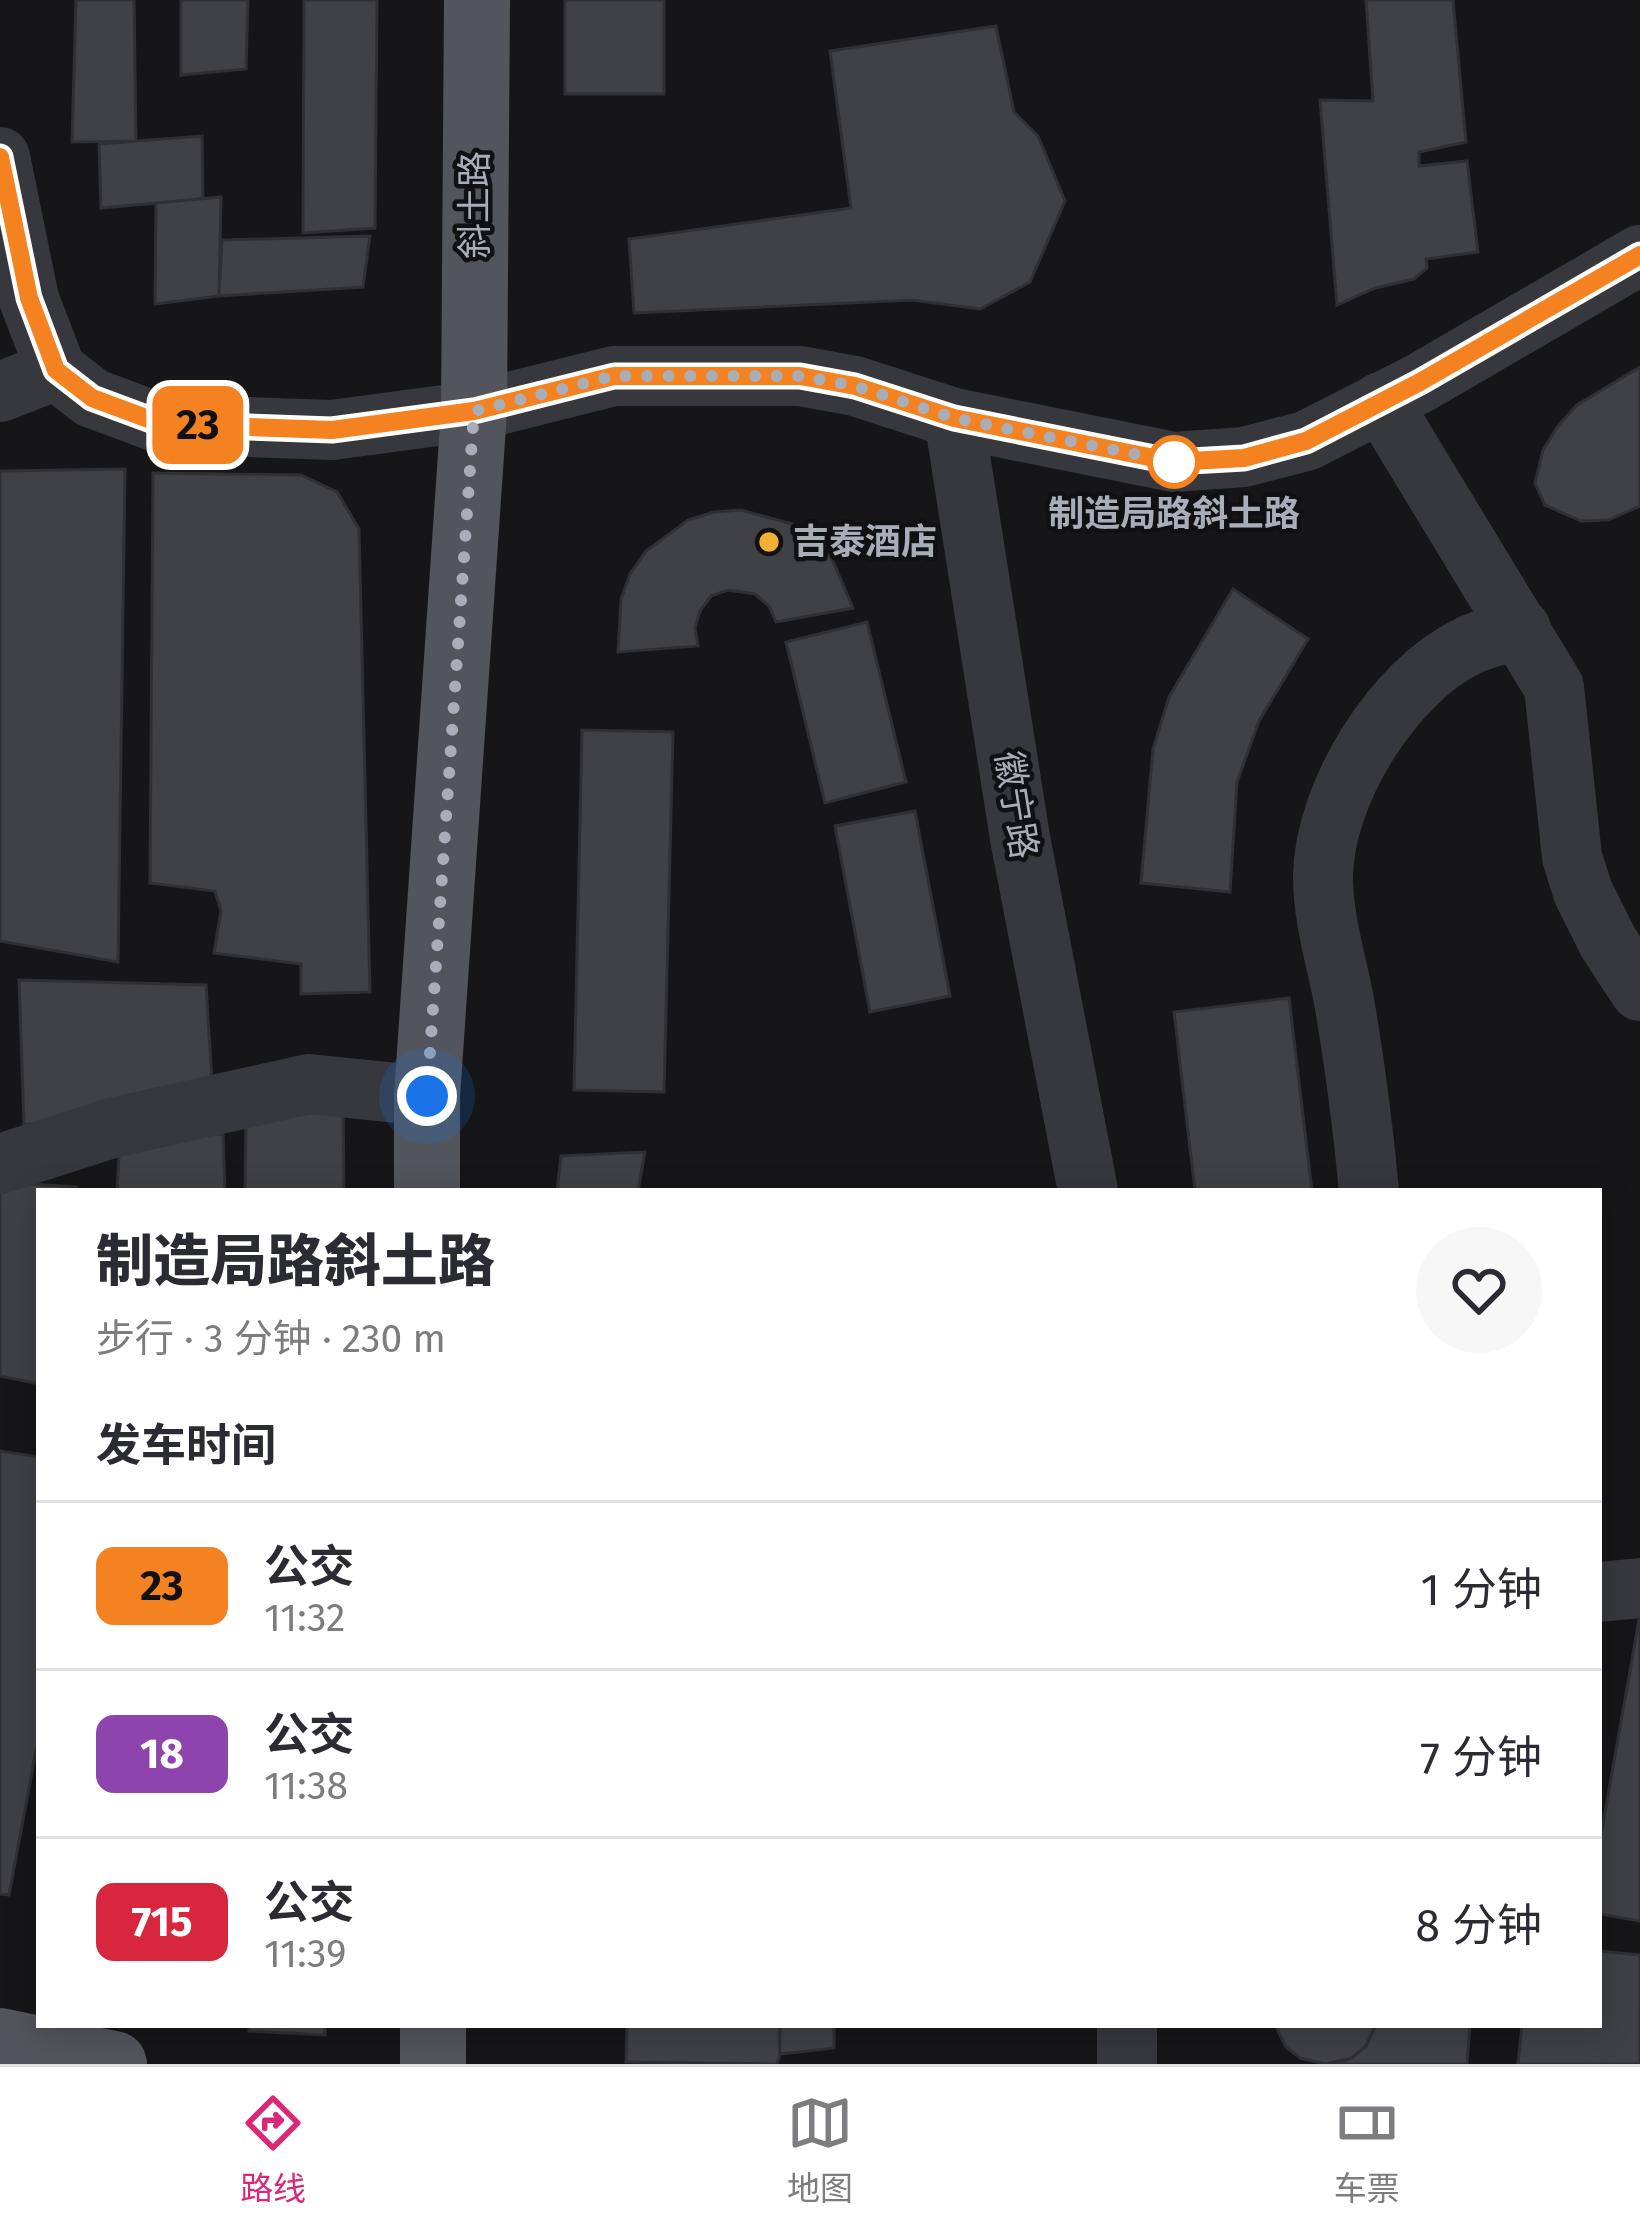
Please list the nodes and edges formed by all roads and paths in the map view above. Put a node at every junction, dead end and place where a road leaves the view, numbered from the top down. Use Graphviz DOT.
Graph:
graph roads {
  1 [pos="477,0"];
  2 [pos="0,157"];
  3 [pos="1640,255"];
  4 [pos="56,370"];
  5 [pos="0,392"];
  6 [pos="1381,402"];
  7 [pos="474,411"];
  8 [pos="954,418"];
  9 [pos="1520,629"];
  10 [pos="1640,991"];
  11 [pos="427,1096"];
  12 [pos="0,1164"];
  13 [pos="427,1188"];
  14 [pos="1087,1188"];
  15 [pos="1369,1188"];
  16 [pos="1640,1588"];
  17 [pos="1602,1592"];
  18 [pos="433,2028"];
  19 [pos="1127,2028"];
  20 [pos="0,2041"];
  21 [pos="114,2064"];
  22 [pos="433,2064"];
  23 [pos="1127,2064"];
  1 -- 7 [label="main road, 斜土路"];
  2 -- 4 [label="street"];
  3 -- 6 [label="street"];
  4 -- 5 [label="street"];
  4 -- 7 [label="street"];
  6 -- 8 [label="street"];
  6 -- 9 [label="street"];
  7 -- 8 [label="street"];
  7 -- 11 [label="main road, 斜土路"];
  8 -- 14 [label="street, 徽宁路"];
  9 -- 10 [label="street"];
  9 -- 15 [label="street"];
  11 -- 12 [label="street"];
  11 -- 13 [label="main road, 斜土路"];
  16 -- 17 [label="street"];
  18 -- 22 [label="main road"];
  19 -- 23 [label="street"];
  20 -- 21 [label="main road"];
}
